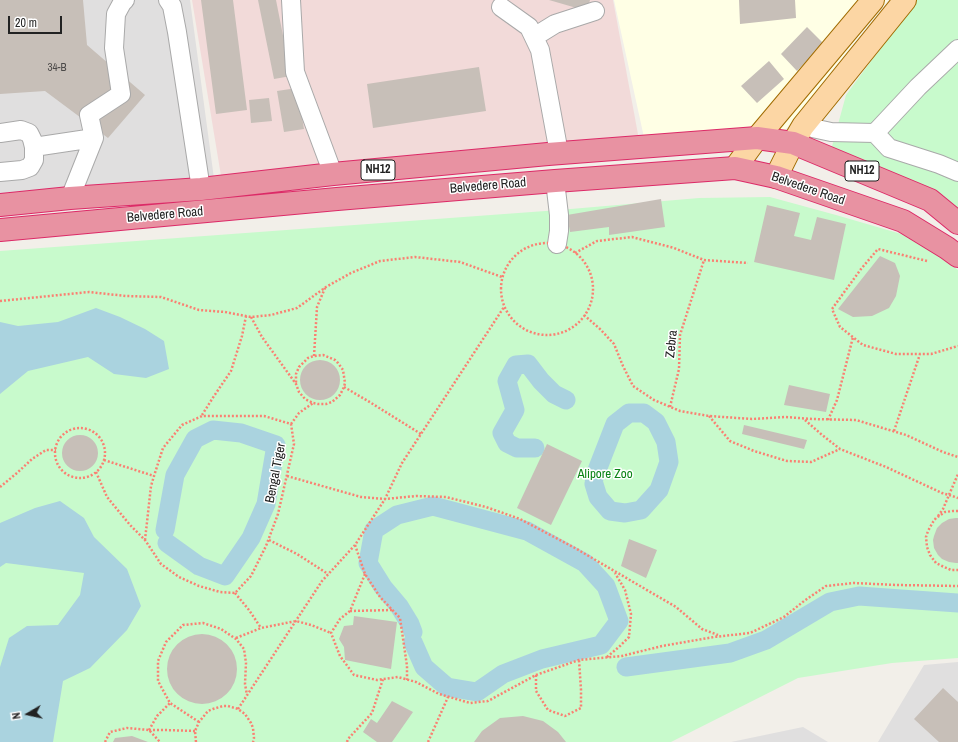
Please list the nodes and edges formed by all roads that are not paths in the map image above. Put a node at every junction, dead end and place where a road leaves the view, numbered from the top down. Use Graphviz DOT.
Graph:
graph roads {
  1 [pos="125,0"];
  2 [pos="168,0"];
  3 [pos="291,0"];
  4 [pos="873,0"];
  5 [pos="905,0"];
  6 [pos="501,7"];
  7 [pos="595,10"];
  8 [pos="534,36"];
  9 [pos="958,49"];
  10 [pos="0,132"];
  11 [pos="875,133"];
  12 [pos="798,135"];
  13 [pos="94,138"];
  14 [pos="757,138"];
  15 [pos="34,147"];
  16 [pos="559,153"];
  17 [pos="735,168"];
  18 [pos="0,172"];
  19 [pos="958,172"];
  20 [pos="333,174"];
  21 [pos="776,177"];
  22 [pos="554,181"];
  23 [pos="201,189"];
  24 [pos="70,198"];
  25 [pos="0,205"];
  26 [pos="958,223"];
  27 [pos="0,230"];
  28 [pos="557,244"];
  29 [pos="958,256"];
  1 -- 13 [label="lane"];
  2 -- 23 [label="lane"];
  3 -- 20 [label="lane"];
  4 -- 14 [label="main road"];
  5 -- 12 [label="main road"];
  6 -- 8 [label="lane"];
  7 -- 8 [label="lane"];
  8 -- 16 [label="lane"];
  9 -- 11 [label="lane"];
  10 -- 15 [label="lane"];
  11 -- 12 [label="lane"];
  11 -- 19 [label="lane"];
  12 -- 14 [label="highway, Belvedere Road / NH12"];
  12 -- 21 [label="main road"];
  12 -- 26 [label="highway, NH12"];
  13 -- 15 [label="lane"];
  13 -- 24 [label="lane"];
  14 -- 16 [label="highway, Belvedere Road / NH12"];
  14 -- 17 [label="main road"];
  15 -- 18 [label="lane"];
  16 -- 20 [label="highway, Belvedere Road / NH12"];
  17 -- 21 [label="highway, Belvedere Road / NH12"];
  17 -- 22 [label="highway, Belvedere Road / NH12"];
  20 -- 23 [label="highway, Belvedere Road / NH12"];
  21 -- 29 [label="highway, Belvedere Road / NH12"];
  22 -- 27 [label="highway, Belvedere Road / NH12"];
  22 -- 28 [label="lane"];
  23 -- 24 [label="highway, Belvedere Road / NH12"];
  24 -- 25 [label="highway, Belvedere Road / NH12"];
}
